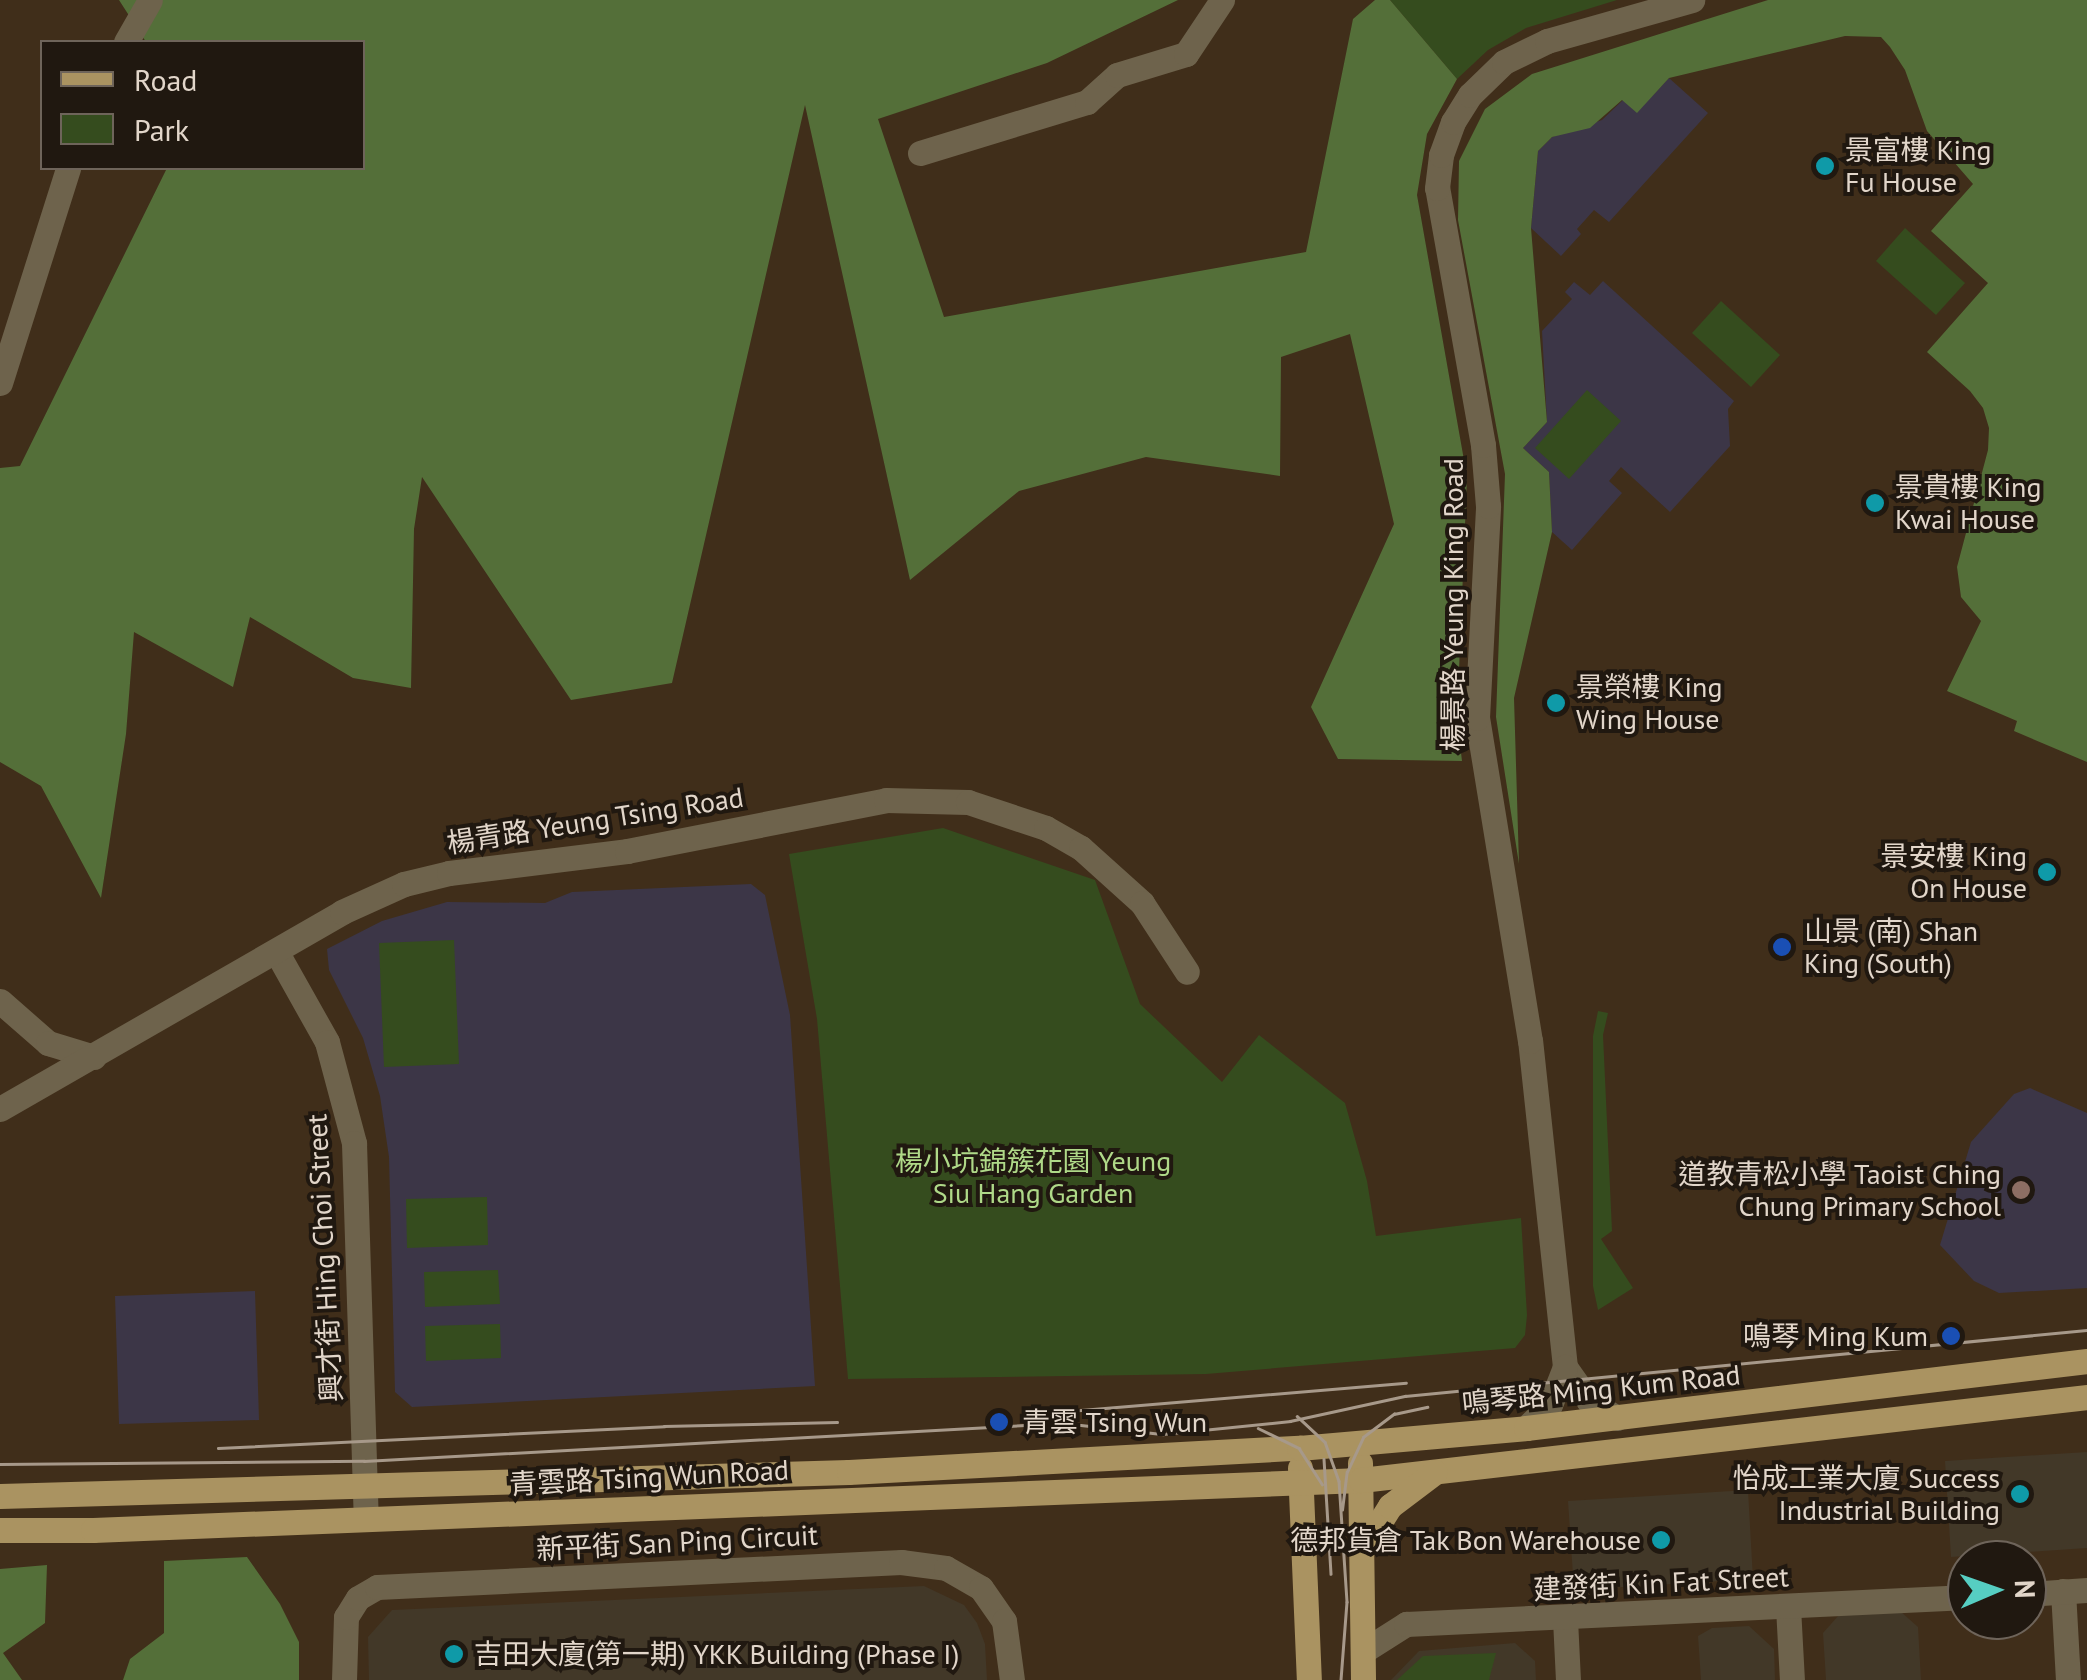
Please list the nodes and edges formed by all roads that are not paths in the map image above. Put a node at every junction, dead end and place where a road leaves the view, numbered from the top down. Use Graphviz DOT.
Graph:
graph roads {
  1 [pos="150,0"];
  2 [pos="1222,0"];
  3 [pos="1692,0"];
  4 [pos="127,40"];
  5 [pos="920,152"];
  6 [pos="67,170"];
  7 [pos="0,383"];
  8 [pos="276,951"];
  9 [pos="1186,972"];
  10 [pos="0,1000"];
  11 [pos="94,1058"];
  12 [pos="0,1109"];
  13 [pos="2087,1362"];
  14 [pos="1565,1367"];
  15 [pos="2087,1397"];
  16 [pos="1617,1418"];
  17 [pos="1526,1428"];
  18 [pos="1359,1443"];
  19 [pos="1299,1448"];
  20 [pos="1435,1472"];
  21 [pos="1361,1480"];
  22 [pos="1302,1482"];
  23 [pos="365,1486"];
  24 [pos="0,1496"];
  25 [pos="366,1519"];
  26 [pos="0,1530"];
  27 [pos="1363,1550"];
  28 [pos="2075,1591"];
  29 [pos="2047,1593"];
  30 [pos="1947,1598"];
  31 [pos="1788,1607"];
  32 [pos="1564,1620"];
  33 [pos="1365,1650"];
  34 [pos="344,1680"];
  35 [pos="1012,1680"];
  36 [pos="1309,1680"];
  37 [pos="1363,1680"];
  38 [pos="1568,1680"];
  39 [pos="1792,1680"];
  40 [pos="2068,1680"];
  1 -- 4 [label="street"];
  2 -- 5 [label="street"];
  3 -- 14 [label="street, 楊景路 Yeung King Road"];
  6 -- 7 [label="street"];
  8 -- 9 [label="street, 楊青路 Yeung Tsing Road"];
  8 -- 11 [label="street, 楊青路 Yeung Tsing Road"];
  8 -- 23 [label="street, 興才街 Hing Choi Street"];
  10 -- 11 [label="street"];
  11 -- 12 [label="street, 楊青路 Yeung Tsing Road"];
  13 -- 16 [label="main road, 鳴琴路 Ming Kum Road"];
  14 -- 16 [label="street"];
  14 -- 17 [label="street"];
  15 -- 20 [label="main road"];
  16 -- 17 [label="main road, 鳴琴路 Ming Kum Road"];
  17 -- 18 [label="main road, 鳴琴路 Ming Kum Road"];
  18 -- 19 [label="main road, 鳴琴路 Ming Kum Road"];
  18 -- 21 [label="main road"];
  19 -- 22 [label="main road"];
  19 -- 23 [label="main road, 青雲路 Tsing Wun Road"];
  20 -- 21 [label="main road"];
  20 -- 27 [label="main road"];
  21 -- 22 [label="main road"];
  21 -- 27 [label="main road"];
  22 -- 25 [label="main road, 青雲路 Tsing Wun Road"];
  22 -- 36 [label="main road"];
  23 -- 24 [label="main road, 青雲路 Tsing Wun Road"];
  23 -- 25 [label="street, 興才街 Hing Choi Street"];
  25 -- 26 [label="main road, 青雲路 Tsing Wun Road"];
  27 -- 33 [label="main road"];
  28 -- 29 [label="street"];
  28 -- 40 [label="street"];
  30 -- 31 [label="street, 建發街 Kin Fat Street"];
  31 -- 32 [label="street, 建發街 Kin Fat Street"];
  31 -- 39 [label="street"];
  32 -- 33 [label="street, 建發街 Kin Fat Street"];
  32 -- 38 [label="street"];
  33 -- 37 [label="main road"];
  34 -- 35 [label="street, 新平街 San Ping Circuit"];
}
